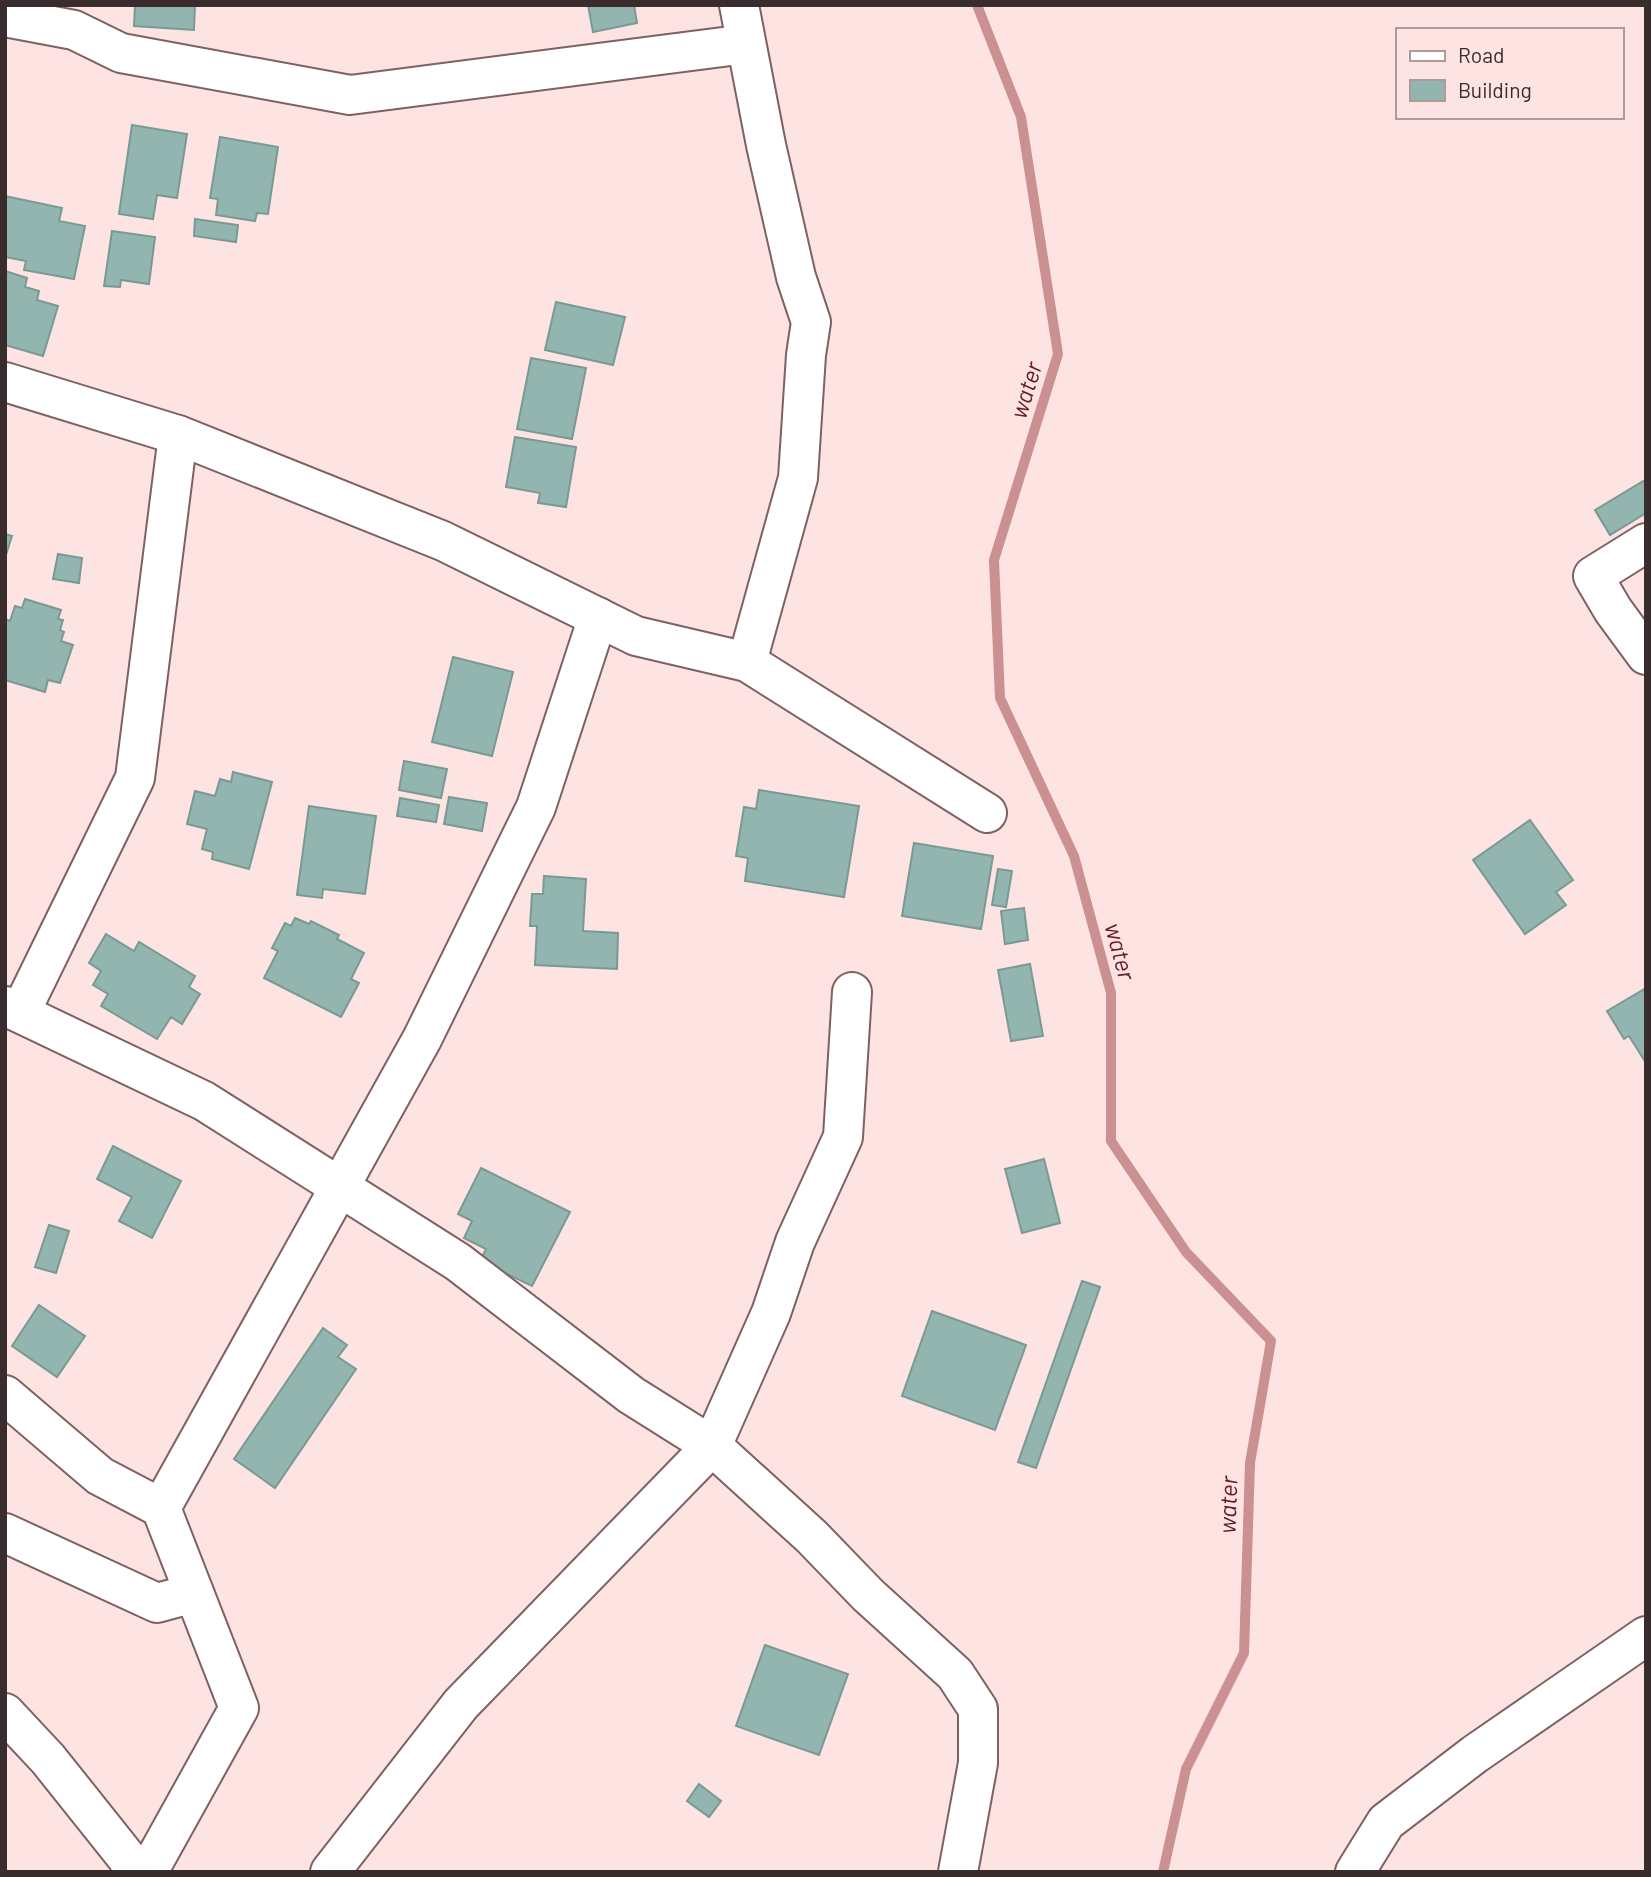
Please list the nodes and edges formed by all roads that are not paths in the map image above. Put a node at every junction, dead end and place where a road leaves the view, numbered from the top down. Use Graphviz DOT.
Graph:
graph roads {
  1 [pos="739,5"];
  2 [pos="5,17"];
  3 [pos="746,44"];
  4 [pos="5,382"];
  5 [pos="178,435"];
  6 [pos="1646,542"];
  7 [pos="598,617"];
  8 [pos="1646,654"];
  9 [pos="747,662"];
  10 [pos="987,813"];
  11 [pos="852,992"];
  12 [pos="13,1010"];
  13 [pos="340,1186"];
  14 [pos="5,1395"];
  15 [pos="712,1446"];
  16 [pos="162,1508"];
  17 [pos="5,1533"];
  18 [pos="194,1593"];
  19 [pos="1646,1636"];
  20 [pos="5,1713"];
  21 [pos="134,1872"];
  22 [pos="148,1872"];
  23 [pos="330,1872"];
  24 [pos="958,1872"];
  25 [pos="1355,1872"];
  1 -- 3 [label="street"];
  2 -- 3 [label="street"];
  3 -- 9 [label="street"];
  4 -- 5 [label="street"];
  5 -- 7 [label="street"];
  5 -- 12 [label="street"];
  6 -- 8 [label="street"];
  7 -- 9 [label="street"];
  7 -- 13 [label="street"];
  9 -- 10 [label="street"];
  11 -- 15 [label="street"];
  12 -- 13 [label="street"];
  13 -- 15 [label="street"];
  13 -- 16 [label="street"];
  14 -- 16 [label="street"];
  15 -- 23 [label="street"];
  15 -- 24 [label="street"];
  16 -- 18 [label="street"];
  17 -- 18 [label="street"];
  18 -- 22 [label="street"];
  19 -- 25 [label="street"];
  20 -- 21 [label="street"];
}
